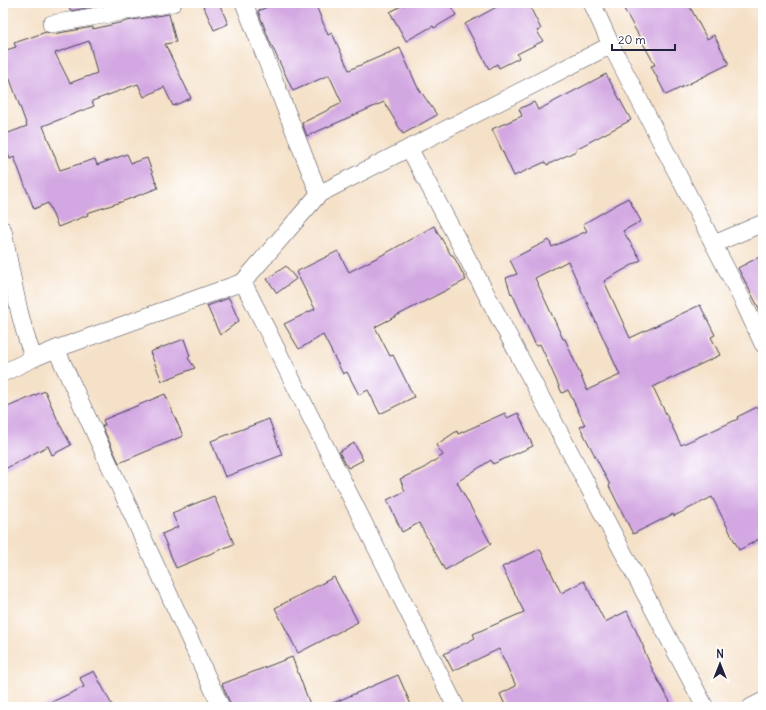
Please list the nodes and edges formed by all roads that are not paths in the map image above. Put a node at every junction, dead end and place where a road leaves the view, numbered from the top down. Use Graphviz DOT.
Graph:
graph roads {
  1 [pos="172,3"];
  2 [pos="244,3"];
  3 [pos="592,3"];
  4 [pos="51,24"];
  5 [pos="611,46"];
  6 [pos="409,148"];
  7 [pos="319,194"];
  8 [pos="763,223"];
  9 [pos="3,230"];
  10 [pos="714,244"];
  11 [pos="243,282"];
  12 [pos="763,344"];
  13 [pos="56,349"];
  14 [pos="34,358"];
  15 [pos="3,374"];
  16 [pos="763,701"];
  17 [pos="221,707"];
  18 [pos="456,707"];
  19 [pos="705,707"];
  20 [pos="752,707"];
  1 -- 4 [label="street"];
  2 -- 7 [label="street"];
  3 -- 5 [label="street"];
  5 -- 6 [label="street"];
  5 -- 10 [label="street"];
  6 -- 7 [label="street"];
  6 -- 19 [label="street"];
  7 -- 11 [label="street"];
  8 -- 10 [label="street"];
  9 -- 14 [label="street"];
  10 -- 12 [label="street"];
  11 -- 13 [label="street"];
  11 -- 18 [label="street"];
  13 -- 14 [label="street"];
  13 -- 17 [label="street"];
  14 -- 15 [label="street"];
  16 -- 20 [label="street"];
}
